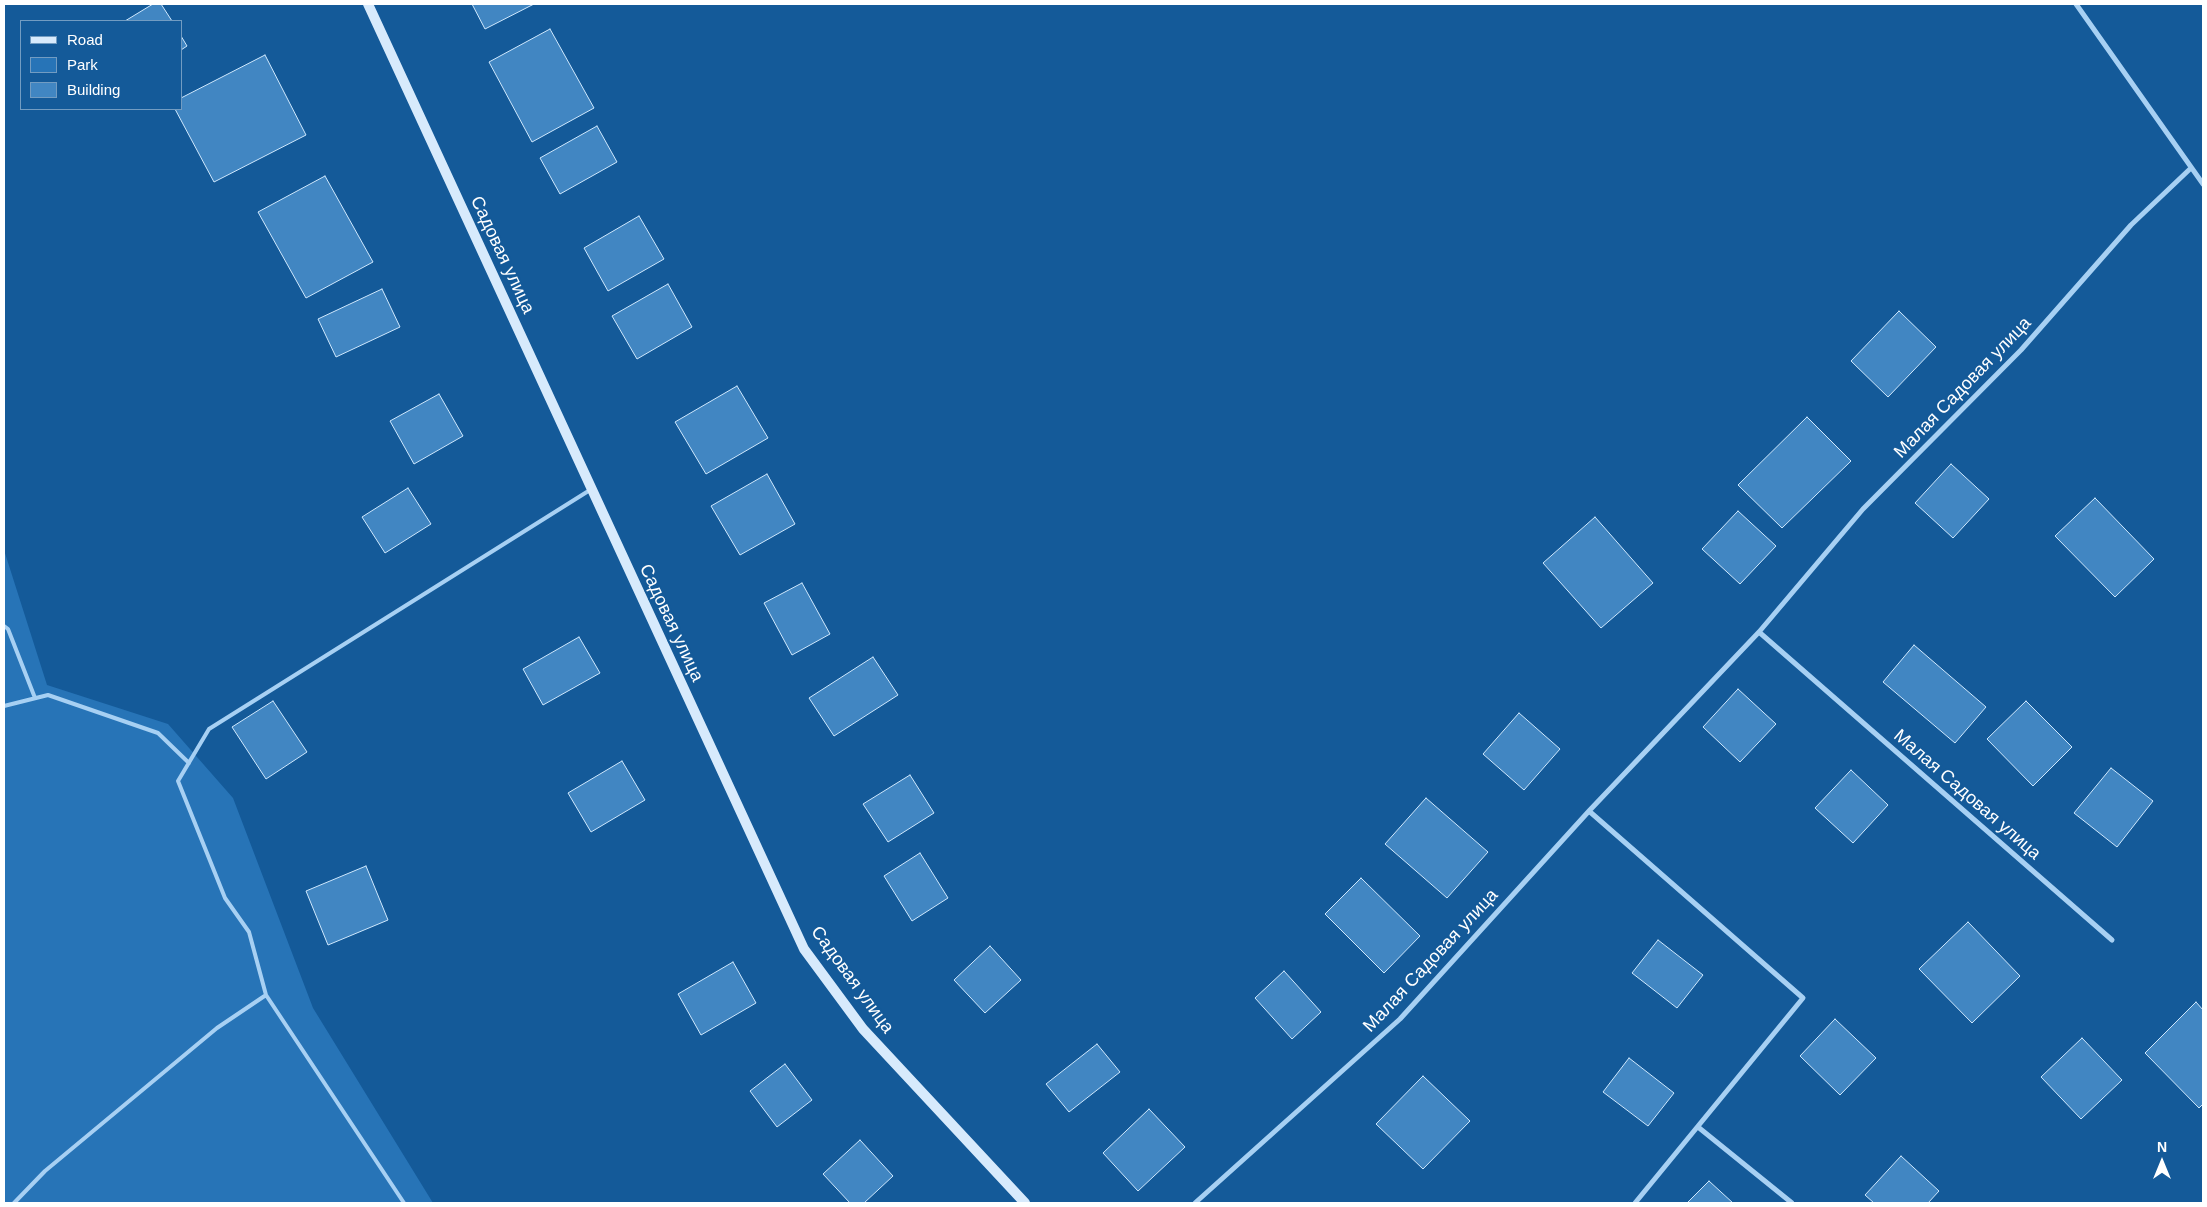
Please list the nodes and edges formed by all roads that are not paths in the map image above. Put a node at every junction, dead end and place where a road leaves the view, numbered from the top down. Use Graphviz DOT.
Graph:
graph roads {
  1 [pos="368,4"];
  2 [pos="2076,4"];
  3 [pos="2191,168"];
  4 [pos="2203,184"];
  5 [pos="592,489"];
  6 [pos="4,626"];
  7 [pos="1759,632"];
  8 [pos="35,698"];
  9 [pos="4,706"];
  10 [pos="189,763"];
  11 [pos="1589,811"];
  12 [pos="2112,940"];
  13 [pos="266,995"];
  14 [pos="1698,1127"];
  15 [pos="14,1203"];
  16 [pos="404,1203"];
  17 [pos="1025,1203"];
  18 [pos="1195,1203"];
  19 [pos="1635,1203"];
  20 [pos="1792,1203"];
  1 -- 5 [label="main road, Садовая улица"];
  2 -- 3 [label="street"];
  3 -- 4 [label="street"];
  3 -- 7 [label="street, Малая Садовая улица"];
  5 -- 10 [label="lane"];
  5 -- 17 [label="main road, Садовая улица"];
  6 -- 8 [label="lane"];
  7 -- 11 [label="street, Малая Садовая улица"];
  7 -- 12 [label="street, Малая Садовая улица"];
  8 -- 9 [label="lane"];
  8 -- 10 [label="lane"];
  10 -- 13 [label="lane"];
  11 -- 14 [label="street"];
  11 -- 18 [label="street, Малая Садовая улица"];
  13 -- 15 [label="lane"];
  13 -- 16 [label="lane"];
  14 -- 19 [label="street"];
  14 -- 20 [label="street"];
}
